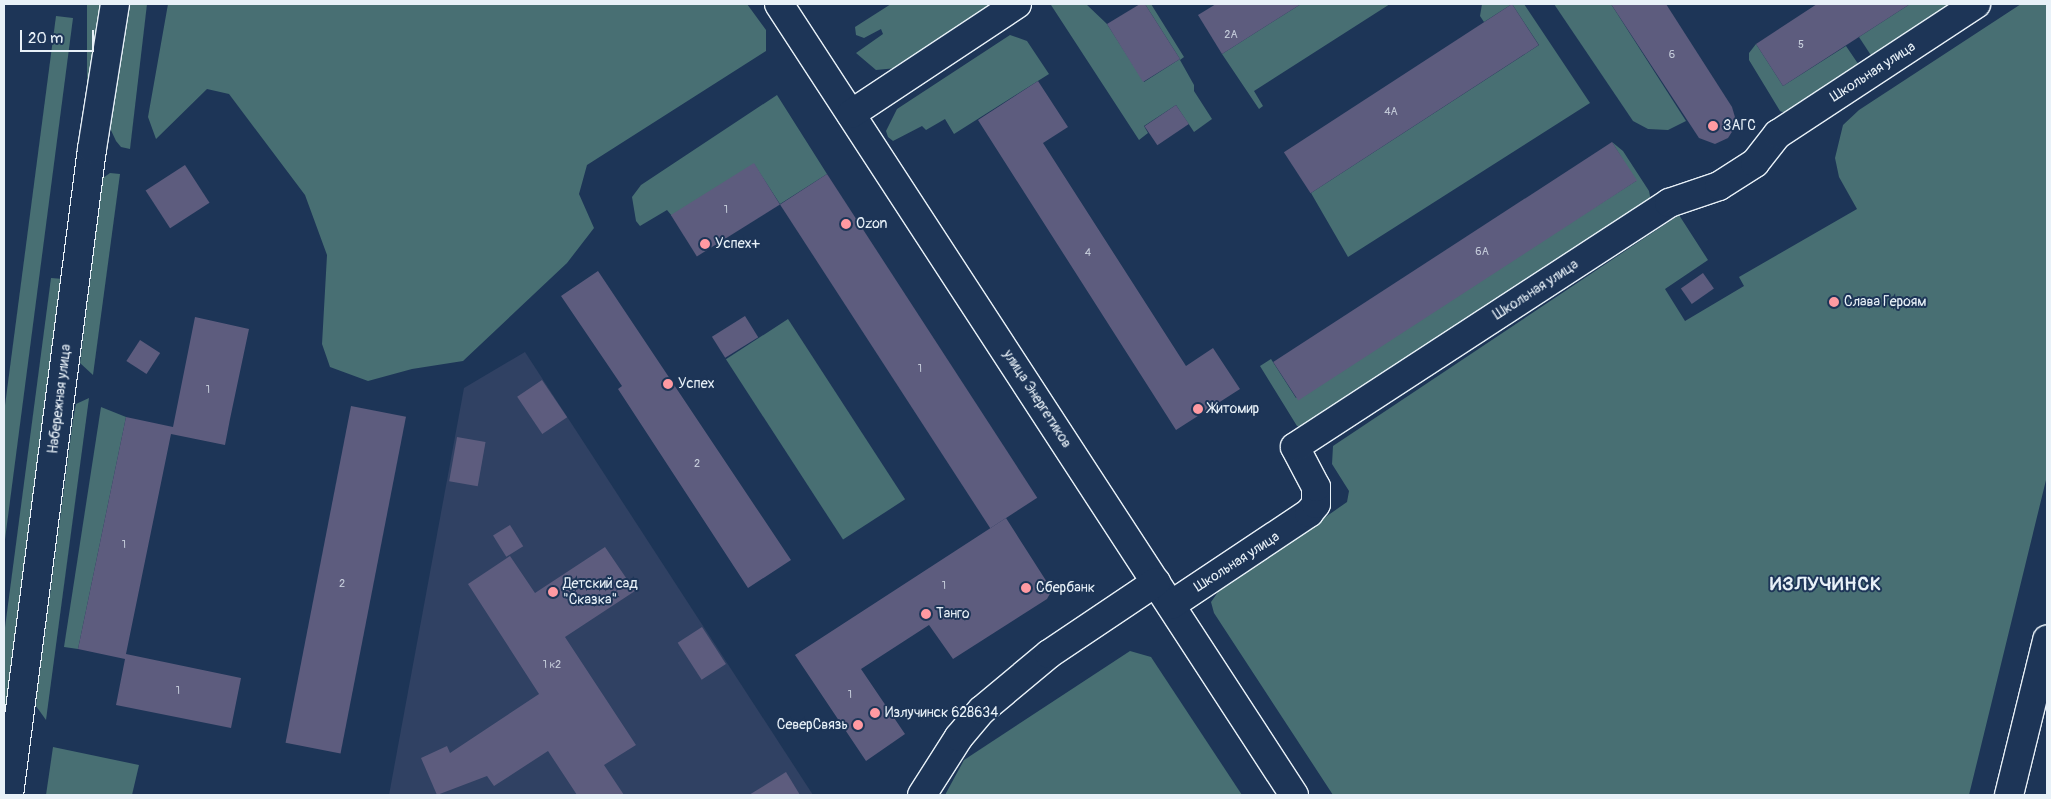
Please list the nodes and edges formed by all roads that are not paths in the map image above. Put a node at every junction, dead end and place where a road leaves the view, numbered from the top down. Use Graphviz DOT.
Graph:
graph roads {
  1 [pos="115,4"];
  2 [pos="779,4"];
  3 [pos="1017,4"];
  4 [pos="1976,4"];
  5 [pos="851,114"];
  6 [pos="1156,582"];
  7 [pos="1171,605"];
  8 [pos="2047,640"];
  9 [pos="9,795"];
  10 [pos="922,795"];
  11 [pos="1294,795"];
  12 [pos="2010,795"];
  1 -- 9 [label="street, Набережная улица"];
  2 -- 5 [label="street, улица Энергетиков"];
  3 -- 5 [label="street"];
  4 -- 7 [label="street, Школьная улица"];
  5 -- 6 [label="street, улица Энергетиков"];
  6 -- 7 [label="street, улица Энергетиков"];
  6 -- 10 [label="street"];
  7 -- 11 [label="street, улица Энергетиков"];
  8 -- 12 [label="street"];
}
